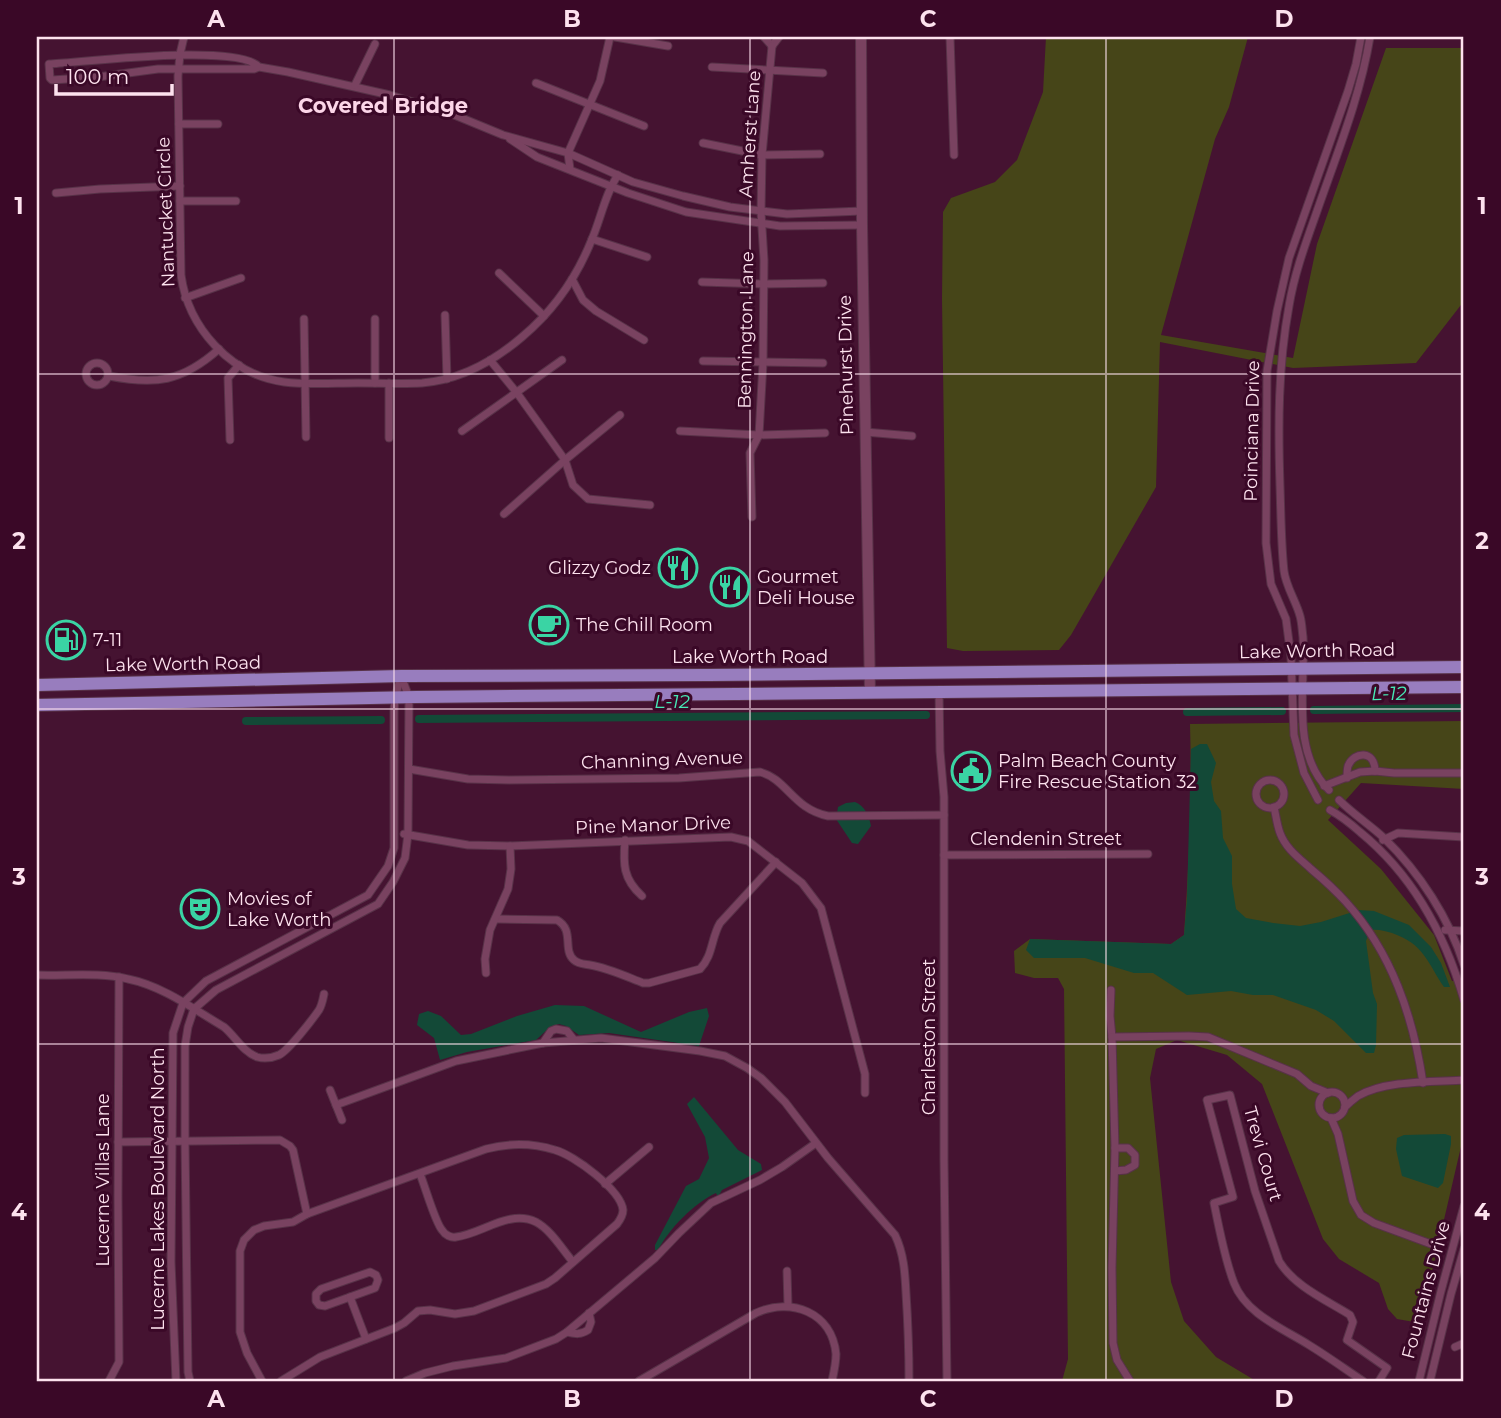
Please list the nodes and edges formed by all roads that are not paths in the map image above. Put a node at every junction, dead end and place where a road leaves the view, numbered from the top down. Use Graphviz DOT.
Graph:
graph roads {
  1 [pos="184,37"];
  2 [pos="613,37"];
  3 [pos="764,37"];
  4 [pos="779,37"];
  5 [pos="861,37"];
  6 [pos="950,37"];
  7 [pos="1361,37"];
  8 [pos="1370,37"];
  9 [pos="375,44"];
  10 [pos="668,46"];
  11 [pos="772,46"];
  12 [pos="180,54"];
  13 [pos="259,67"];
  14 [pos="712,67"];
  15 [pos="178,68"];
  16 [pos="771,71"];
  17 [pos="823,73"];
  18 [pos="536,83"];
  19 [pos="355,85"];
  20 [pos="589,105"];
  21 [pos="179,124"];
  22 [pos="218,124"];
  23 [pos="644,126"];
  24 [pos="503,135"];
  25 [pos="703,143"];
  26 [pos="568,153"];
  27 [pos="820,154"];
  28 [pos="762,155"];
  29 [pos="954,155"];
  30 [pos="570,169"];
  31 [pos="618,176"];
  32 [pos="180,186"];
  33 [pos="610,186"];
  34 [pos="56,193"];
  35 [pos="180,201"];
  36 [pos="236,201"];
  37 [pos="862,211"];
  38 [pos="761,212"];
  39 [pos="762,225"];
  40 [pos="862,225"];
  41 [pos="592,239"];
  42 [pos="647,257"];
  43 [pos="499,273"];
  44 [pos="241,278"];
  45 [pos="572,279"];
  46 [pos="702,282"];
  47 [pos="823,283"];
  48 [pos="764,284"];
  49 [pos="185,298"];
  50 [pos="445,315"];
  51 [pos="544,316"];
  52 [pos="304,319"];
  53 [pos="375,319"];
  54 [pos="644,340"];
  55 [pos="219,349"];
  56 [pos="490,360"];
  57 [pos="562,360"];
  58 [pos="703,361"];
  59 [pos="763,363"];
  60 [pos="823,363"];
  61 [pos="239,365"];
  62 [pos="109,376"];
  63 [pos="447,379"];
  64 [pos="305,383"];
  65 [pos="375,383"];
  66 [pos="389,383"];
  67 [pos="517,393"];
  68 [pos="620,415"];
  69 [pos="462,431"];
  70 [pos="680,431"];
  71 [pos="865,432"];
  72 [pos="825,433"];
  73 [pos="759,435"];
  74 [pos="912,436"];
  75 [pos="306,437"];
  76 [pos="390,438"];
  77 [pos="230,440"];
  78 [pos="565,460"];
  79 [pos="650,505"];
  80 [pos="504,514"];
  81 [pos="752,517"];
  82 [pos="1464,667"];
  83 [pos="1297,669"];
  84 [pos="870,673"];
  85 [pos="709,675"];
  86 [pos="401,676"];
  87 [pos="347,678"];
  88 [pos="37,685"];
  89 [pos="1464,687"];
  90 [pos="1296,690"];
  91 [pos="939,692"];
  92 [pos="870,693"];
  93 [pos="674,695"];
  94 [pos="409,697"];
  95 [pos="395,698"];
  96 [pos="233,701"];
  97 [pos="37,705"];
  98 [pos="1309,756"];
  99 [pos="1300,760"];
  100 [pos="409,769"];
  101 [pos="1375,771"];
  102 [pos="1464,773"];
  103 [pos="1347,778"];
  104 [pos="1318,800"];
  105 [pos="1339,800"];
  106 [pos="1274,807"];
  107 [pos="1330,810"];
  108 [pos="944,814"];
  109 [pos="395,832"];
  110 [pos="408,834"];
  111 [pos="1464,837"];
  112 [pos="1385,839"];
  113 [pos="625,840"];
  114 [pos="1375,844"];
  115 [pos="510,846"];
  116 [pos="1148,854"];
  117 [pos="944,855"];
  118 [pos="776,862"];
  119 [pos="642,896"];
  120 [pos="496,919"];
  121 [pos="1437,930"];
  122 [pos="1449,930"];
  123 [pos="1464,931"];
  124 [pos="1464,965"];
  125 [pos="486,973"];
  126 [pos="37,975"];
  127 [pos="119,977"];
  128 [pos="1111,990"];
  129 [pos="324,994"];
  130 [pos="1464,1000"];
  131 [pos="183,1003"];
  132 [pos="194,1009"];
  133 [pos="1112,1037"];
  134 [pos="574,1040"];
  135 [pos="543,1043"];
  136 [pos="1464,1080"];
  137 [pos="1423,1083"];
  138 [pos="1311,1086"];
  139 [pos="330,1090"];
  140 [pos="865,1093"];
  141 [pos="1328,1093"];
  142 [pos="1339,1094"];
  143 [pos="1360,1095"];
  144 [pos="1320,1103"];
  145 [pos="336,1105"];
  146 [pos="1345,1107"];
  147 [pos="1340,1116"];
  148 [pos="1331,1118"];
  149 [pos="342,1121"];
  150 [pos="1338,1134"];
  151 [pos="118,1142"];
  152 [pos="173,1142"];
  153 [pos="185,1142"];
  154 [pos="816,1143"];
  155 [pos="649,1147"];
  156 [pos="1115,1148"];
  157 [pos="1115,1171"];
  158 [pos="420,1174"];
  159 [pos="605,1184"];
  160 [pos="1464,1206"];
  161 [pos="307,1214"];
  162 [pos="1431,1244"];
  163 [pos="1464,1249"];
  164 [pos="1451,1257"];
  165 [pos="573,1262"];
  166 [pos="1463,1262"];
  167 [pos="788,1270"];
  168 [pos="349,1297"];
  169 [pos="788,1306"];
  170 [pos="589,1313"];
  171 [pos="567,1332"];
  172 [pos="366,1339"];
  173 [pos="1464,1343"];
  174 [pos="1455,1347"];
  175 [pos="109,1381"];
  176 [pos="176,1381"];
  177 [pos="190,1381"];
  178 [pos="262,1381"];
  179 [pos="281,1381"];
  180 [pos="406,1381"];
  181 [pos="639,1381"];
  182 [pos="832,1381"];
  183 [pos="909,1381"];
  184 [pos="947,1381"];
  185 [pos="1129,1381"];
  186 [pos="1363,1381"];
  187 [pos="1379,1381"];
  188 [pos="1419,1381"];
  189 [pos="1430,1381"];
  1 -- 12 [label="street, Nantucket Circle"];
  2 -- 10 [label="street"];
  2 -- 20 [label="street"];
  3 -- 11 [label="street"];
  4 -- 11 [label="street"];
  5 -- 37 [label="street, Pinehurst Drive"];
  6 -- 29 [label="street"];
  7 -- 83 [label="street, Poinciana Drive"];
  8 -- 83 [label="street, Poinciana Drive"];
  9 -- 19 [label="street"];
  11 -- 16 [label="street, Amherst Lane"];
  12 -- 13 [label="street"];
  12 -- 15 [label="street, Nantucket Circle"];
  12 -- 15 [label="street"];
  13 -- 15 [label="street"];
  13 -- 19 [label="street"];
  14 -- 16 [label="street"];
  15 -- 21 [label="street, Nantucket Circle"];
  16 -- 17 [label="street"];
  16 -- 28 [label="street, Amherst Lane"];
  18 -- 20 [label="street"];
  19 -- 24 [label="street"];
  20 -- 23 [label="street"];
  20 -- 26 [label="street"];
  21 -- 22 [label="street"];
  21 -- 32 [label="street, Nantucket Circle"];
  24 -- 26 [label="street"];
  24 -- 30 [label="street"];
  25 -- 28 [label="street"];
  26 -- 30 [label="street"];
  26 -- 31 [label="street"];
  27 -- 28 [label="street"];
  28 -- 38 [label="street, Amherst Lane"];
  30 -- 33 [label="street"];
  31 -- 33 [label="street, Nantucket Circle"];
  31 -- 38 [label="street"];
  32 -- 34 [label="street"];
  32 -- 35 [label="street, Nantucket Circle"];
  33 -- 39 [label="street"];
  33 -- 41 [label="street, Nantucket Circle"];
  35 -- 36 [label="street"];
  35 -- 49 [label="street, Nantucket Circle"];
  37 -- 38 [label="street"];
  37 -- 40 [label="street, Pinehurst Drive"];
  38 -- 39 [label="street, Amherst Lane"];
  39 -- 40 [label="street"];
  39 -- 48 [label="street, Bennington Lane"];
  40 -- 71 [label="street, Pinehurst Drive"];
  41 -- 42 [label="street"];
  41 -- 45 [label="street, Nantucket Circle"];
  43 -- 51 [label="street"];
  44 -- 49 [label="street"];
  45 -- 51 [label="street, Nantucket Circle"];
  45 -- 54 [label="street"];
  46 -- 48 [label="street"];
  47 -- 48 [label="street"];
  48 -- 59 [label="street, Bennington Lane"];
  49 -- 55 [label="street, Nantucket Circle"];
  50 -- 63 [label="street"];
  51 -- 56 [label="street, Nantucket Circle"];
  52 -- 64 [label="street"];
  53 -- 65 [label="street"];
  55 -- 61 [label="street, Nantucket Circle"];
  55 -- 62 [label="street"];
  56 -- 63 [label="street, Nantucket Circle"];
  56 -- 67 [label="street"];
  57 -- 67 [label="street"];
  58 -- 59 [label="street"];
  59 -- 60 [label="street"];
  59 -- 73 [label="street, Bennington Lane"];
  61 -- 64 [label="street, Nantucket Circle"];
  61 -- 77 [label="street"];
  63 -- 66 [label="street, Nantucket Circle"];
  64 -- 65 [label="street, Nantucket Circle"];
  64 -- 75 [label="street"];
  65 -- 66 [label="street, Nantucket Circle"];
  66 -- 76 [label="street"];
  67 -- 69 [label="street"];
  67 -- 78 [label="street"];
  68 -- 78 [label="street"];
  70 -- 73 [label="street"];
  71 -- 74 [label="street"];
  71 -- 84 [label="street, Pinehurst Drive"];
  72 -- 73 [label="street"];
  73 -- 81 [label="street, Bennington Lane"];
  78 -- 79 [label="street"];
  78 -- 80 [label="street"];
  82 -- 83 [label="main road, Lake Worth Road"];
  83 -- 84 [label="main road, Lake Worth Road"];
  83 -- 90 [label="street"];
  83 -- 90 [label="street"];
  84 -- 85 [label="main road, Lake Worth Road"];
  84 -- 92 [label="street, Pinehurst Drive"];
  85 -- 86 [label="main road, Lake Worth Road"];
  85 -- 93 [label="main road"];
  86 -- 87 [label="main road, Lake Worth Road"];
  86 -- 94 [label="street"];
  86 -- 95 [label="street"];
  87 -- 88 [label="main road, Lake Worth Road"];
  87 -- 96 [label="main road"];
  89 -- 90 [label="main road, Lake Worth Road"];
  90 -- 91 [label="main road, Lake Worth Road"];
  90 -- 98 [label="street"];
  90 -- 99 [label="street"];
  91 -- 92 [label="main road, Lake Worth Road"];
  91 -- 108 [label="street, Charleston Street"];
  92 -- 93 [label="main road, Lake Worth Road"];
  93 -- 94 [label="main road, Lake Worth Road"];
  94 -- 95 [label="main road, Lake Worth Road"];
  94 -- 100 [label="street"];
  95 -- 96 [label="main road, Lake Worth Road"];
  95 -- 109 [label="street"];
  96 -- 97 [label="main road, Lake Worth Road"];
  98 -- 99 [label="street"];
  98 -- 103 [label="street"];
  99 -- 104 [label="street"];
  100 -- 108 [label="street, Channing Avenue"];
  100 -- 110 [label="street"];
  101 -- 102 [label="street"];
  101 -- 103 [label="street"];
  101 -- 103 [label="street"];
  105 -- 112 [label="street"];
  106 -- 137 [label="street"];
  107 -- 114 [label="street"];
  108 -- 117 [label="street, Charleston Street"];
  109 -- 110 [label="street, Pine Manor Drive"];
  109 -- 131 [label="street"];
  110 -- 115 [label="street, Pine Manor Drive"];
  110 -- 132 [label="street"];
  111 -- 112 [label="street"];
  112 -- 114 [label="street"];
  112 -- 122 [label="street"];
  113 -- 115 [label="street, Pine Manor Drive"];
  113 -- 118 [label="street, Pine Manor Drive"];
  113 -- 119 [label="street"];
  114 -- 121 [label="street"];
  115 -- 120 [label="street"];
  116 -- 117 [label="street, Clendenin Street"];
  117 -- 184 [label="street, Charleston Street"];
  118 -- 120 [label="street"];
  118 -- 140 [label="street, Pine Manor Drive"];
  120 -- 125 [label="street"];
  121 -- 122 [label="street"];
  121 -- 130 [label="street"];
  122 -- 123 [label="street"];
  122 -- 124 [label="street"];
  126 -- 127 [label="street"];
  127 -- 131 [label="street"];
  127 -- 151 [label="street, Lucerne Villas Lane"];
  128 -- 133 [label="street"];
  129 -- 132 [label="street"];
  131 -- 132 [label="street"];
  131 -- 152 [label="street, Lucerne Lakes Boulevard North"];
  132 -- 153 [label="street, Lucerne Lakes Boulevard North"];
  133 -- 138 [label="street"];
  133 -- 156 [label="street"];
  134 -- 135 [label="street"];
  134 -- 135 [label="street"];
  134 -- 154 [label="street"];
  135 -- 145 [label="street"];
  136 -- 137 [label="street"];
  137 -- 143 [label="street"];
  138 -- 141 [label="street"];
  138 -- 144 [label="street"];
  139 -- 145 [label="street"];
  141 -- 142 [label="street"];
  141 -- 144 [label="street"];
  142 -- 143 [label="street"];
  142 -- 146 [label="street"];
  143 -- 146 [label="street"];
  144 -- 148 [label="street"];
  145 -- 149 [label="street"];
  146 -- 147 [label="street"];
  147 -- 148 [label="street"];
  147 -- 150 [label="street"];
  148 -- 150 [label="street"];
  150 -- 162 [label="street"];
  151 -- 152 [label="street"];
  151 -- 175 [label="street, Lucerne Villas Lane"];
  152 -- 153 [label="street"];
  152 -- 176 [label="street, Lucerne Lakes Boulevard North"];
  153 -- 161 [label="street"];
  153 -- 177 [label="street, Lucerne Lakes Boulevard North"];
  154 -- 170 [label="street"];
  154 -- 183 [label="street"];
  155 -- 159 [label="street"];
  156 -- 157 [label="street"];
  156 -- 157 [label="street"];
  157 -- 185 [label="street"];
  158 -- 159 [label="street"];
  158 -- 161 [label="street"];
  158 -- 165 [label="street"];
  159 -- 165 [label="street"];
  160 -- 164 [label="street, Fountains Drive"];
  161 -- 178 [label="street"];
  163 -- 166 [label="street, Fountains Drive"];
  164 -- 166 [label="street"];
  164 -- 188 [label="street, Fountains Drive"];
  165 -- 172 [label="street"];
  166 -- 189 [label="street, Fountains Drive"];
  167 -- 169 [label="street"];
  168 -- 168 [label="street"];
  168 -- 172 [label="street"];
  169 -- 181 [label="street"];
  169 -- 182 [label="street"];
  170 -- 171 [label="street"];
  170 -- 171 [label="street"];
  171 -- 180 [label="street"];
  172 -- 179 [label="street"];
  173 -- 174 [label="street"];
  186 -- 187 [label="street, Trevi Court"];
}
